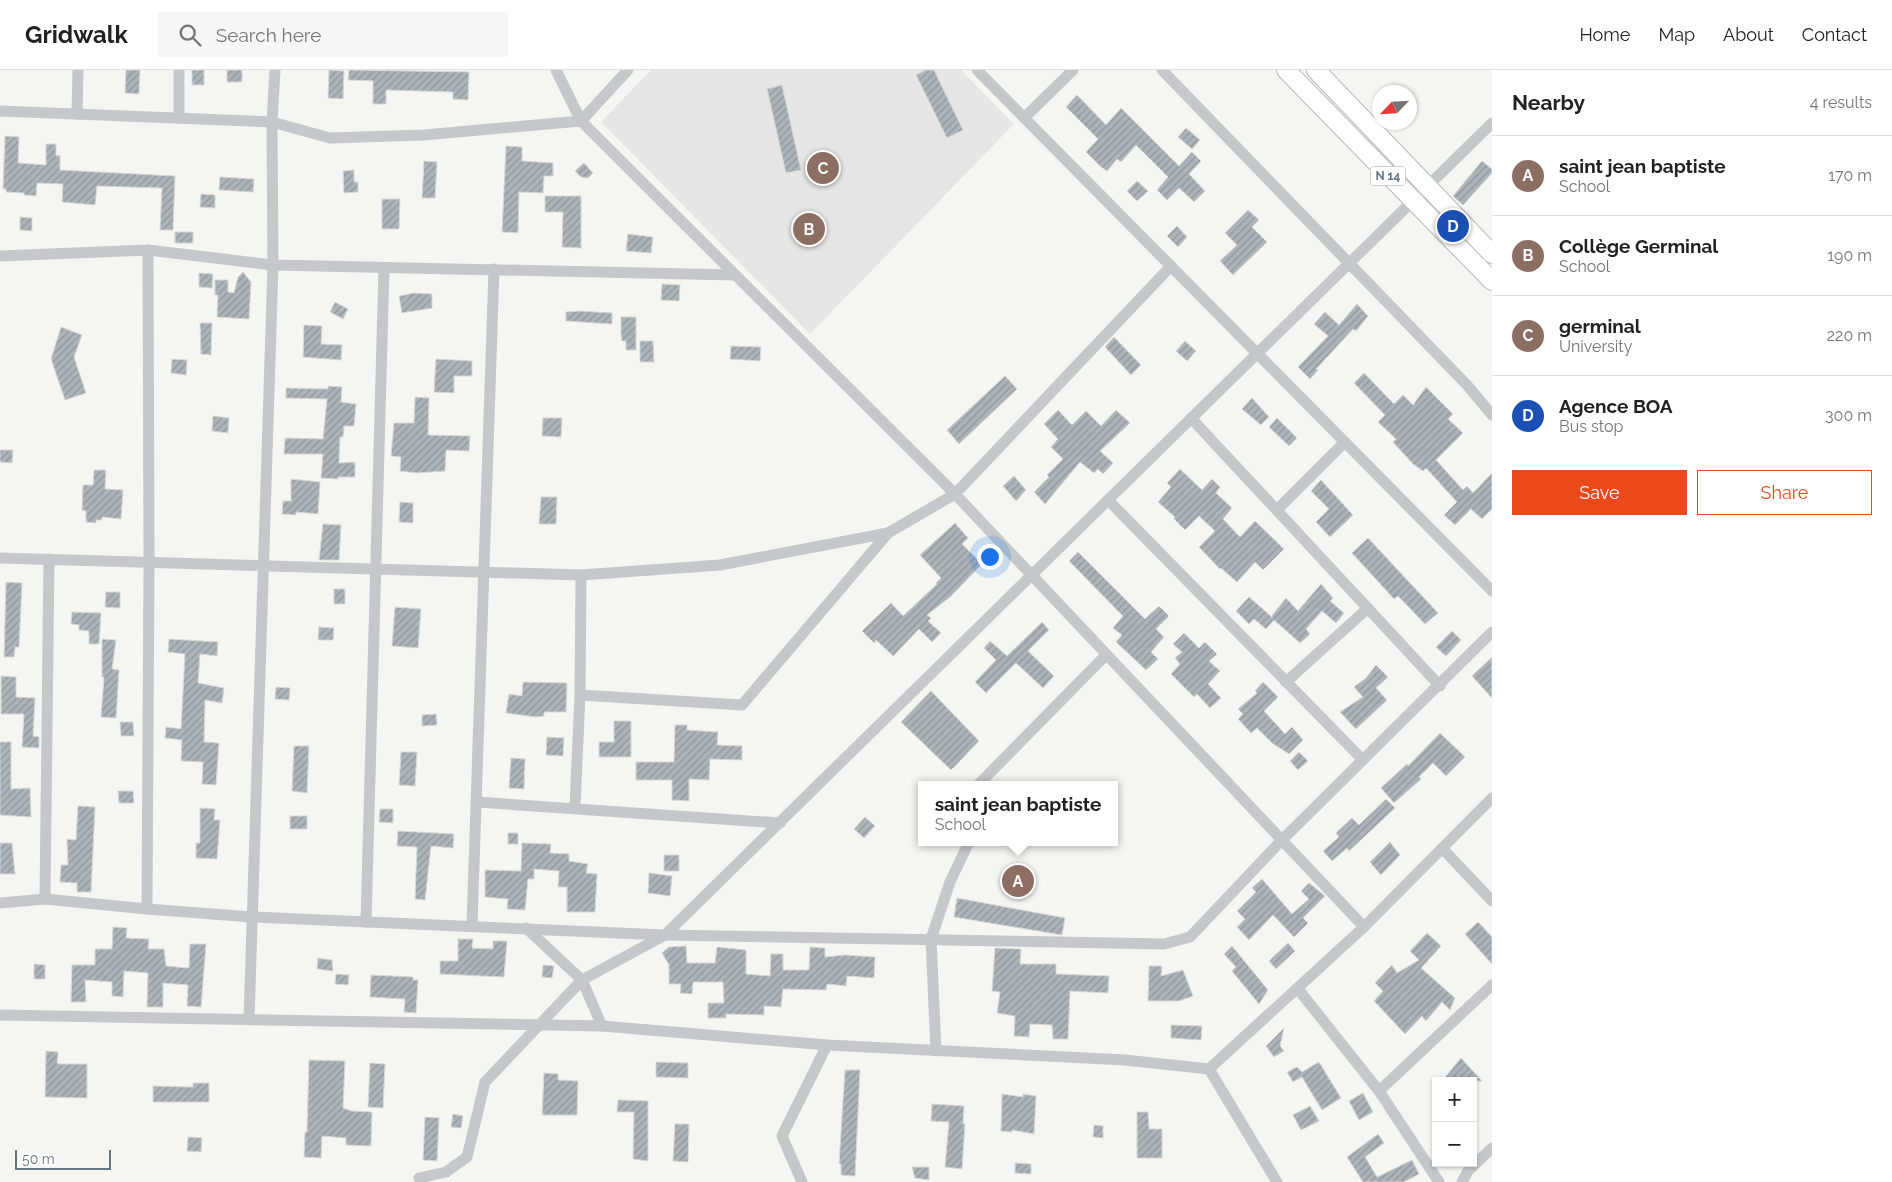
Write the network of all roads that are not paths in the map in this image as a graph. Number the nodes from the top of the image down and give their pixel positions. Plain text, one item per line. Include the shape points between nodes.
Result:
1 (78, 70) edge
2 (179, 70) edge
3 (275, 70) edge
4 (556, 70) edge
5 (628, 70) edge
6 (977, 70) edge
7 (1073, 70) edge
8 (1162, 70) edge
9 (1286, 70) edge
10 (1316, 70) edge
11 (0, 111) edge
12 (77, 114) junction
13 (178, 118) junction
14 (1024, 118) junction
15 (581, 121) junction
16 (272, 122) junction
17 (1492, 123) edge
18 (1427, 186) junction
19 (1412, 201) junction
20 (148, 250) junction
21 (1492, 254) edge
22 (0, 256) edge
23 (1350, 263) junction
24 (273, 266) junction
25 (1171, 266) junction
26 (384, 268) junction
27 (494, 268) junction
28 (735, 274) junction
29 (1492, 281) edge
30 (1257, 354) junction
31 (1492, 415) edge
32 (1191, 418) junction
33 (1345, 442) junction
34 (955, 494) junction
35 (1108, 500) junction
36 (1277, 510) junction
37 (888, 533) junction
38 (0, 558) edge
39 (48, 559) junction
40 (150, 562) junction
41 (264, 566) junction
42 (376, 569) junction
43 (484, 572) junction
44 (581, 575) junction
45 (1032, 575) junction
46 (1492, 591) edge
47 (1368, 608) junction
48 (1492, 632) edge
49 (1106, 655) junction
50 (1286, 682) junction
51 (1440, 686) junction
52 (580, 695) junction
53 (1363, 760) junction
54 (982, 781) edge
55 (1492, 798) edge
56 (477, 802) junction
57 (575, 807) junction
58 (780, 823) junction
59 (1281, 840) junction
60 (967, 846) edge
61 (1442, 848) junction
62 (45, 899) junction
63 (1492, 901) edge
64 (0, 903) edge
65 (147, 910) junction
66 (252, 917) junction
67 (366, 922) junction
68 (472, 925) junction
69 (1364, 927) junction
70 (526, 928) junction
71 (665, 935) junction
72 (932, 939) junction
73 (582, 980) junction
74 (1492, 985) edge
75 (1298, 989) junction
76 (0, 1016) edge
77 (249, 1020) junction
78 (540, 1025) junction
79 (602, 1026) junction
80 (827, 1045) junction
81 (936, 1051) junction
82 (1209, 1069) junction
83 (1379, 1091) junction
84 (1492, 1148) edge
85 (419, 1178) dead end
86 (802, 1182) edge
87 (1277, 1182) edge
88 (1439, 1182) edge
89 (1462, 1182) edge

1 - 12 street
2 - 13 street
3 - 16 street
4 - 15 street
5 - 15 street
6 - 14 street
7 - 14 street
8 - 23 street
9 - 19 main road, N 14
10 - 18 main road, N 14
11 - 12 street
12 - 13 street
13 - 16 street
14 - 25 street
15 - 16 street via 424,135 330,138
15 - 28 street
16 - 24 street
17 - 18 street
18 - 19 street
18 - 21 main road, N 14
19 - 23 street
19 - 29 main road, N 14
20 - 22 street
20 - 24 street
20 - 40 street
23 - 30 street
23 - 31 street
24 - 26 street
24 - 41 street
25 - 30 street
25 - 34 street
26 - 27 street
26 - 42 street
27 - 28 street
27 - 43 street
28 - 34 street
30 - 32 street
30 - 33 street
32 - 35 street
32 - 36 street
33 - 36 street
33 - 46 street
34 - 37 street
34 - 45 street
35 - 45 street
35 - 50 street
36 - 47 street
37 - 44 street via 720,565
37 - 52 street via 742,705
38 - 39 street
39 - 40 street
39 - 62 street
40 - 41 street
40 - 65 street
41 - 42 street
41 - 66 street
42 - 43 street
42 - 67 street
43 - 44 street
43 - 56 street
44 - 52 street
45 - 49 street
45 - 58 street
47 - 50 street
47 - 51 street
48 - 51 street
49 - 54 street
49 - 59 street
50 - 53 street
51 - 53 street
52 - 57 street
53 - 59 street
55 - 61 street
56 - 57 street
56 - 68 street
57 - 58 street
58 - 71 street
59 - 69 street
59 - 72 street via 1190,937 1164,944 1129,945
60 - 72 street via 950,882
61 - 63 street
61 - 69 street
62 - 64 street
62 - 65 street via 87,901
65 - 66 street
66 - 67 street
66 - 77 street
67 - 68 street
68 - 70 street
69 - 75 street
70 - 71 street
70 - 73 street
71 - 72 street
71 - 73 street
72 - 81 street
73 - 78 street
73 - 79 street
74 - 83 street
75 - 82 street
75 - 83 street
76 - 77 street
77 - 78 street
78 - 79 street
78 - 85 street via 485,1082 467,1158 446,1172
79 - 80 street
80 - 81 street
80 - 86 street via 782,1136
81 - 82 street via 1125,1060
82 - 87 street
83 - 88 street
84 - 89 street via 1468,1171

